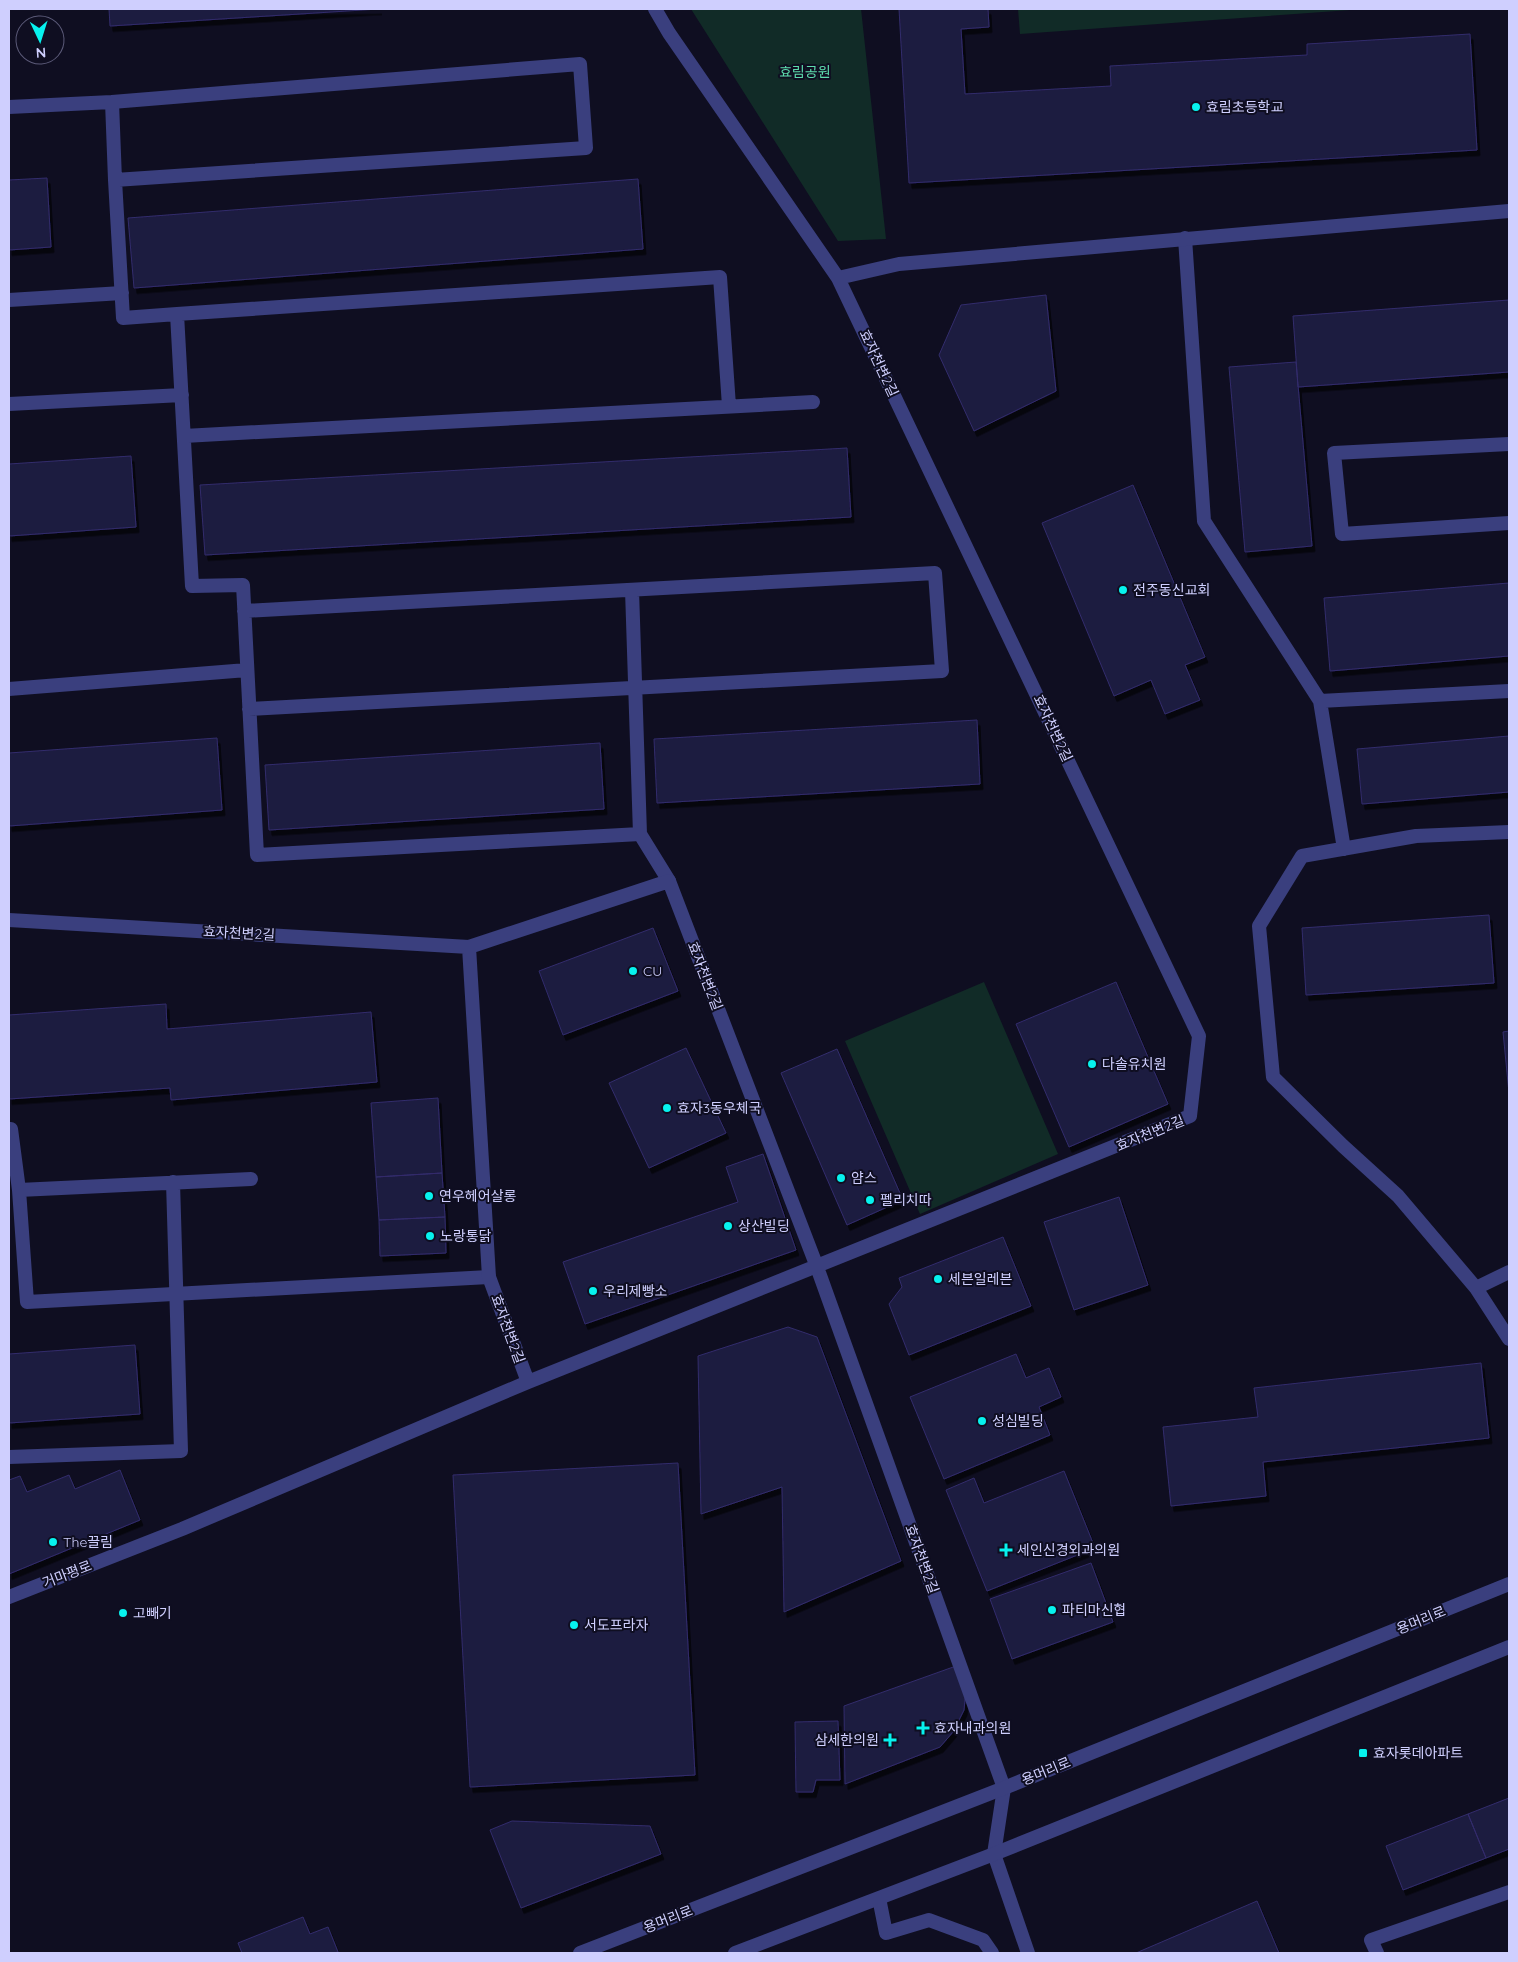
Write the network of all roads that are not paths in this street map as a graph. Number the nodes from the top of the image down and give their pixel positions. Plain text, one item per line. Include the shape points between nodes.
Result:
1 (655, 9) edge
2 (112, 102) junction
3 (9, 107) edge
4 (115, 180) junction
5 (1509, 210) edge
6 (1185, 238) junction
7 (838, 278) junction
8 (122, 293) junction
9 (9, 300) edge
10 (177, 314) junction
11 (182, 395) junction
12 (813, 402) dead end
13 (9, 404) edge
14 (729, 406) junction
15 (184, 436) junction
16 (1509, 444) edge
17 (1509, 523) edge
18 (632, 590) junction
19 (244, 611) junction
20 (247, 670) junction
21 (9, 688) edge
22 (635, 688) junction
23 (1509, 691) edge
24 (1320, 701) junction
25 (249, 709) junction
26 (1509, 832) edge
27 (640, 834) junction
28 (1344, 849) junction
29 (669, 881) junction
30 (9, 920) edge
31 (470, 947) junction
32 (9, 1129) edge
33 (251, 1179) dead end
34 (173, 1182) junction
35 (19, 1190) junction
36 (817, 1267) junction
37 (1509, 1272) edge
38 (489, 1277) junction
39 (1476, 1288) junction
40 (177, 1294) junction
41 (1509, 1339) edge
42 (528, 1382) junction
43 (9, 1457) edge
44 (182, 1529) joint
45 (1509, 1584) edge
46 (9, 1597) edge
47 (1509, 1647) edge
48 (1004, 1788) junction
49 (994, 1854) junction
50 (1509, 1892) edge
51 (879, 1898) junction
52 (580, 1953) edge
53 (735, 1953) edge
54 (992, 1953) edge
55 (1028, 1953) edge
56 (1377, 1953) edge

1 - 7 street, 효자천변2길
2 - 3 street
2 - 4 street
2 - 4 street via 580,64 586,148
4 - 8 street
5 - 6 street
6 - 7 street via 899,264
6 - 24 street via 1204,522
7 - 36 street, 효자천변2길 via 1199,1036 1190,1116
8 - 9 street
8 - 10 street via 124,318
10 - 11 street
10 - 14 street via 720,277
11 - 13 street
11 - 15 street
12 - 14 street
14 - 15 street
15 - 19 street via 192,586 243,584
16 - 17 street via 1334,453 1342,534
18 - 19 street
18 - 22 street
18 - 22 street via 936,573 942,671
19 - 20 street
20 - 21 street
20 - 25 street
22 - 25 street
22 - 27 street
23 - 24 street
24 - 28 street
25 - 27 street via 256,855
26 - 28 street via 1416,836
27 - 29 street
28 - 39 street via 1302,856 1259,926 1273,1077 1398,1196
29 - 31 street, 효자천변2길
29 - 36 street, 효자천변2길
30 - 31 street, 효자천변2길
31 - 38 street, 효자천변2길
32 - 35 street
33 - 34 street
34 - 35 street
34 - 40 street
35 - 40 street via 27,1302
36 - 42 street, 효자천변2길
36 - 48 street, 효자천변2길
37 - 39 street
38 - 40 street
38 - 42 street, 효자천변2길
39 - 41 street
40 - 43 street via 181,1451
42 - 44 street, 효자천변2길
44 - 46 street, 거마평로
45 - 48 street, 용머리로
47 - 49 street
48 - 49 street, 효자천변2길
48 - 52 street, 용머리로
49 - 51 street
49 - 55 street
50 - 56 street via 1371,1940
51 - 53 street
51 - 54 street via 886,1933 929,1920 983,1940

